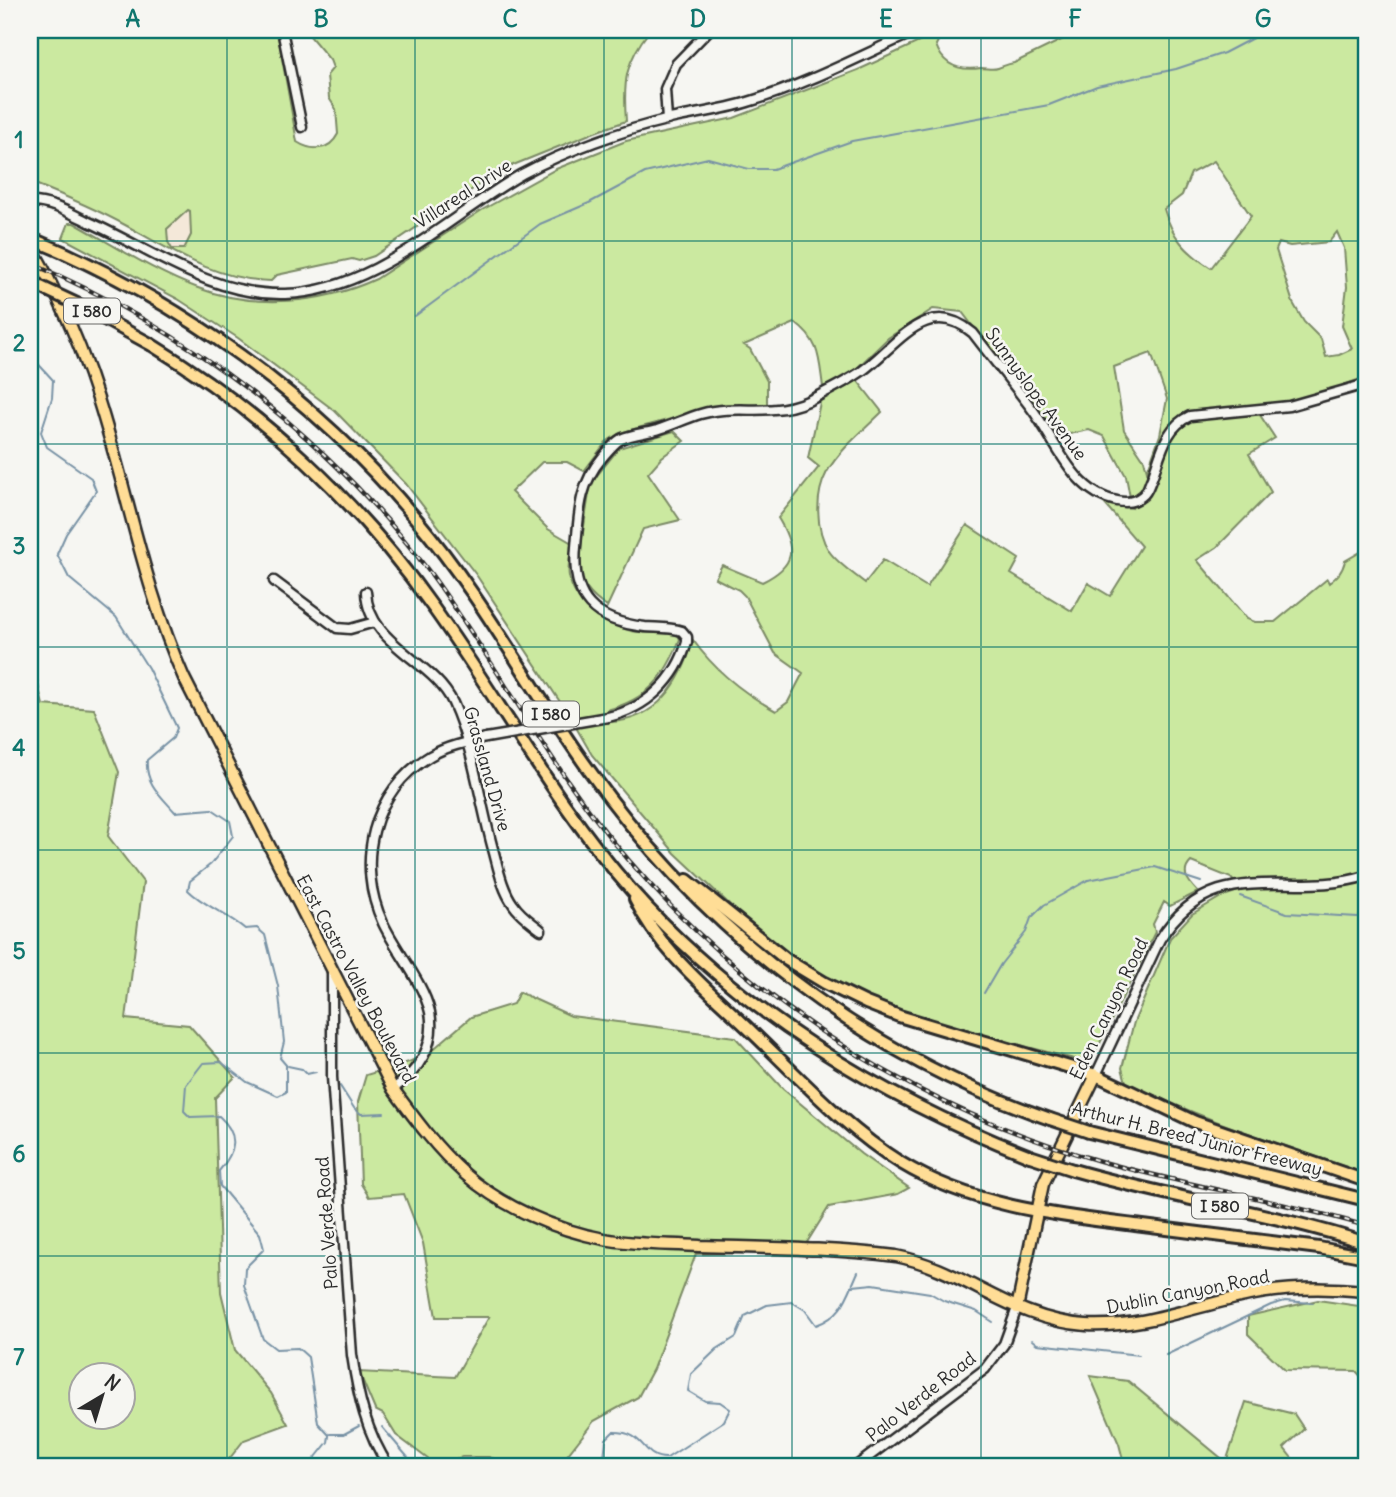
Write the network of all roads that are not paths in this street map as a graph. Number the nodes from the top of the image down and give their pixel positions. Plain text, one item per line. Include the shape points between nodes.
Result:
1 (282, 30) edge
2 (709, 30) edge
3 (918, 30) edge
4 (667, 120) junction
5 (302, 127) dead end
6 (30, 202) edge
7 (30, 238) edge
8 (30, 246) edge
9 (30, 282) edge
10 (1366, 384) edge
11 (274, 581) dead end
12 (366, 592) dead end
13 (375, 622) junction
14 (466, 742) junction
15 (652, 851) junction
16 (1366, 876) edge
17 (631, 890) junction
18 (541, 929) dead end
19 (331, 970) junction
20 (1096, 1075) junction
21 (393, 1089) junction
22 (1366, 1181) edge
23 (1366, 1200) edge
24 (1037, 1212) junction
25 (1366, 1243) edge
26 (1366, 1257) edge
27 (1366, 1291) edge
28 (1017, 1308) junction
29 (389, 1467) edge
30 (855, 1467) edge

1 - 5 street
2 - 4 street via 676,64 665,89
3 - 4 street, Villareal Drive via 748,102
4 - 6 street, Villareal Drive via 570,151 522,174 365,276 288,294 243,291 198,277 75,215
7 - 15 highway, Arthur H. Breed Junior Freeway / I 580 via 165,305 241,355 317,417 377,475 464,579 579,756
8 - 19 main road, East Castro Valley Boulevard via 67,316 93,382 144,570 172,649
9 - 17 highway, I 580, bridge via 152,345 260,421 318,473 372,530 440,616 566,808
10 - 14 street, Sunnyslope Avenue, bridge via 1289,406 1190,416 1167,437 1145,494 1126,502 1103,497 1082,483 973,333 940,318 905,334 863,371 804,404 768,411 709,411 621,439 584,485 574,567 577,585 586,600 612,618 682,631 687,642 674,670 656,693 631,710
11 - 13 street via 337,628
12 - 13 street, Grassland Drive
13 - 14 street, Grassland Drive via 440,683
14 - 18 street, Grassland Drive via 506,891 520,913
14 - 21 street, Sunnyslope Avenue via 430,756 405,775 385,802 372,834 369,869 375,903 424,997 431,1026 425,1055 412,1074
15 - 20 highway via 778,953 845,994 899,1016
15 - 23 highway, Arthur H. Breed Junior Freeway / I 580, bridge via 688,890 778,970 833,1010 937,1072 1089,1132
16 - 20 street, Eden Canyon Road via 1324,884 1238,885 1189,905 1160,939
17 - 24 highway via 646,921 688,968 860,1133 900,1162 947,1186
17 - 25 highway, I 580, bridge via 771,1016 873,1083 934,1115 1073,1170
19 - 21 main road, East Castro Valley Boulevard
19 - 29 street, Palo Verde Road via 332,1077 352,1354 365,1420
20 - 22 highway via 1202,1125
20 - 24 main road, Eden Canyon Road via 1049,1170
21 - 28 main road, East Castro Valley Boulevard via 425,1133 466,1175 540,1219 605,1239 896,1256 934,1267
24 - 26 highway
24 - 28 main road, Eden Canyon Road
27 - 28 main road, Dublin Canyon Road via 1272,1291 1116,1325 1062,1322
28 - 30 street, Palo Verde Road via 1007,1339 990,1364

